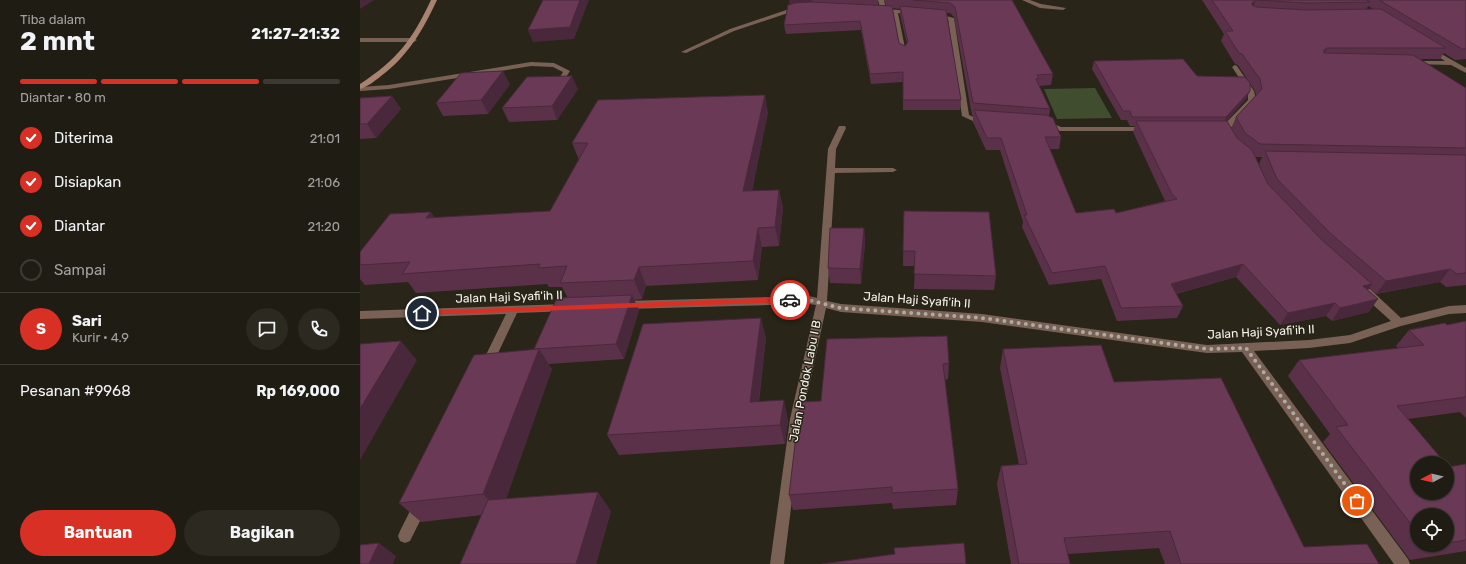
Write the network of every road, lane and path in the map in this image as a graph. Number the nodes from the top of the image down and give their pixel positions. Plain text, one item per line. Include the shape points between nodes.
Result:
1 (434, 0) edge
2 (881, 0) edge
3 (1025, 0) edge
4 (806, 7) edge
5 (1062, 8) dead end
6 (875, 10) edge
7 (883, 10) junction
8 (895, 11) junction
9 (360, 40) edge
10 (414, 40) junction
11 (1427, 47) edge
12 (684, 52) dead end
13 (904, 52) edge
14 (1407, 63) edge
15 (1452, 63) junction
16 (1235, 67) dead end
17 (1466, 71) edge
18 (558, 85) edge
19 (360, 88) edge
20 (991, 120) edge
21 (1037, 123) edge
22 (842, 128) dead end
23 (1154, 129) edge
24 (1224, 131) edge
25 (893, 170) dead end
26 (831, 171) junction
27 (1359, 286) edge
28 (822, 302) junction
29 (617, 306) edge
30 (577, 307) edge
31 (514, 309) junction
32 (1466, 309) edge
33 (360, 315) edge
34 (1399, 322) junction
35 (1246, 348) junction
36 (484, 373) edge
37 (426, 494) edge
38 (405, 536) dead end
39 (777, 564) edge
40 (1403, 564) edge

1 - 10 street
2 - 7 street
3 - 5 street via 1040,6
4 - 12 street via 795,8 732,30
6 - 7 street
7 - 8 street
8 - 13 street
8 - 20 street via 951,18 966,116 975,120
9 - 10 street
10 - 19 street via 386,71
11 - 15 street
14 - 15 street
15 - 17 street
16 - 24 street via 1251,91 1252,100 1233,118
18 - 19 street via 567,70 554,65 531,64 389,87
21 - 23 street via 1045,123 1060,129
22 - 26 street, Jalan Pondok Labu I B via 832,148
25 - 26 street
26 - 28 street, Jalan Pondok Labu I B
27 - 34 street
28 - 29 street, Jalan Haji Syafi'ih II via 799,299
28 - 35 street, Jalan Haji Syafi'ih II via 840,308 982,318 1207,349
28 - 39 street, Jalan Pondok Labu I B via 796,420
30 - 31 street, Jalan Haji Syafi'ih II
31 - 33 street, Jalan Haji Syafi'ih II
31 - 36 street
32 - 34 street, Jalan Haji Syafi'ih II via 1449,310
34 - 35 street, Jalan Haji Syafi'ih II via 1350,339
35 - 40 street
37 - 38 street

